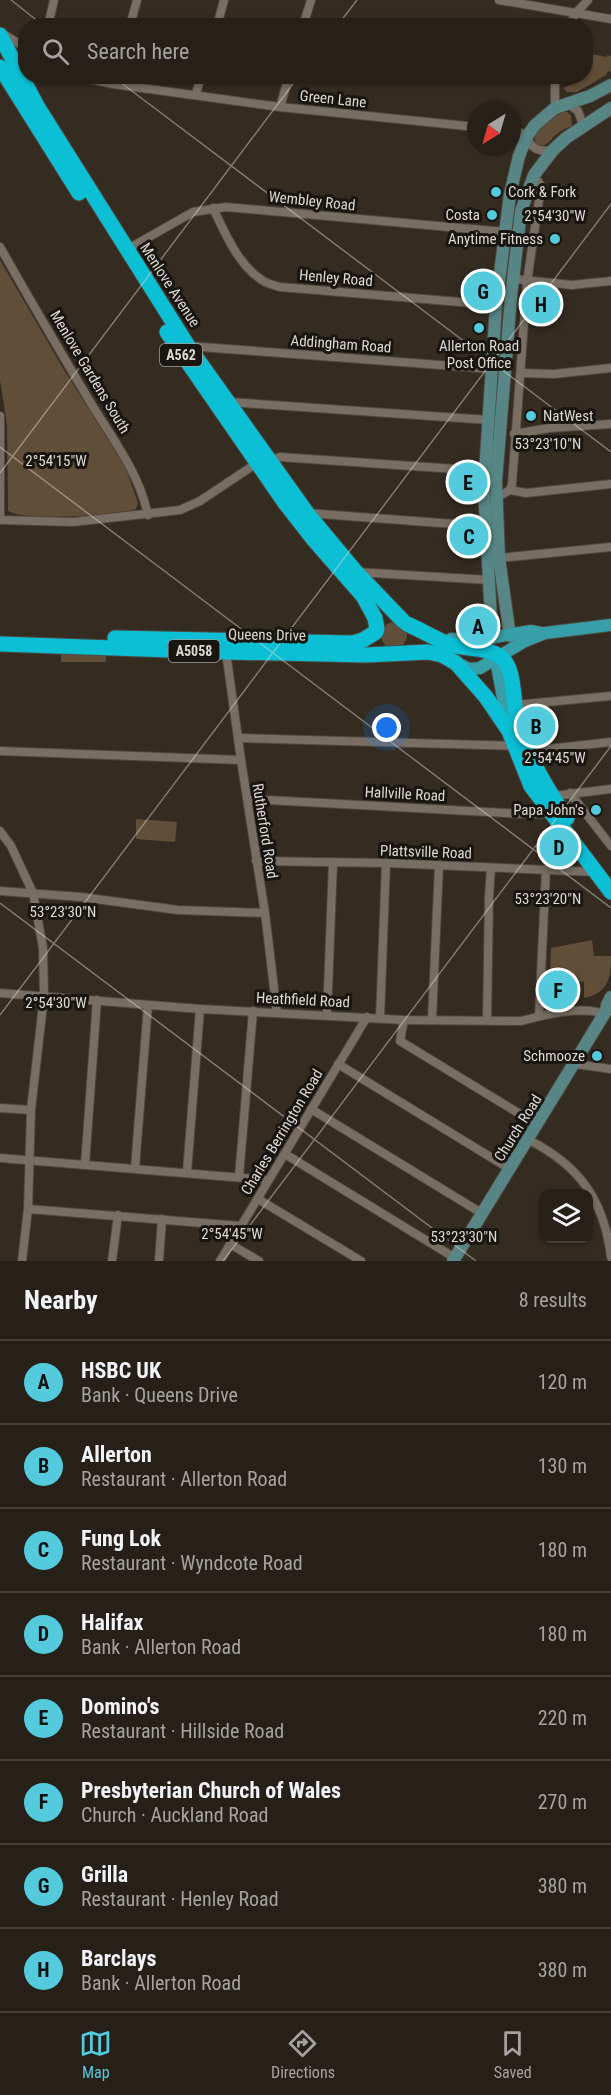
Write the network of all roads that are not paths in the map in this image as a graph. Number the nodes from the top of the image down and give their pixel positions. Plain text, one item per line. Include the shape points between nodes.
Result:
1 (54, 0) edge
2 (137, 0) edge
3 (224, 0) edge
4 (312, 0) edge
5 (499, 0) edge
6 (584, 2) edge
7 (576, 14) junction
8 (50, 18) edge
9 (132, 18) edge
10 (218, 18) edge
11 (306, 18) edge
12 (574, 18) edge
13 (611, 19) edge
14 (0, 34) edge
15 (18, 44) edge
16 (18, 64) edge
17 (1, 70) edge
18 (18, 72) edge
19 (28, 84) edge
20 (137, 84) edge
21 (199, 84) edge
22 (287, 84) edge
23 (555, 84) edge
24 (611, 85) edge
25 (196, 94) junction
26 (568, 104) junction
27 (280, 107) junction
28 (555, 108) junction
29 (611, 108) edge
30 (467, 126) edge
31 (580, 129) junction
32 (521, 133) edge
33 (527, 136) junction
34 (553, 150) junction
35 (534, 175) junction
36 (213, 208) junction
37 (506, 232) junction
38 (0, 247) edge
39 (126, 250) junction
40 (514, 279) junction
41 (611, 281) edge
42 (527, 282) junction
43 (496, 305) junction
44 (188, 346) junction
45 (611, 368) edge
46 (493, 369) junction
47 (521, 373) junction
48 (228, 402) junction
49 (0, 416) edge
50 (489, 420) junction
51 (611, 424) edge
52 (514, 434) junction
53 (263, 462) junction
54 (485, 471) junction
55 (611, 484) edge
56 (510, 490) junction
57 (496, 498) junction
58 (307, 513) junction
59 (148, 514) junction
60 (0, 520) edge
61 (485, 524) junction
62 (611, 547) edge
63 (500, 565) junction
64 (356, 572) junction
65 (489, 579) junction
66 (507, 617) junction
67 (405, 622) junction
68 (611, 625) edge
69 (376, 631) junction
70 (531, 632) junction
71 (545, 633) junction
72 (0, 635) edge
73 (0, 644) edge
74 (501, 651) junction
75 (226, 652) junction
76 (395, 652) junction
77 (456, 663) junction
78 (611, 696) edge
79 (515, 705) junction
80 (509, 731) junction
81 (239, 738) junction
82 (611, 742) edge
83 (522, 750) junction
84 (0, 751) edge
85 (241, 760) junction
86 (611, 789) edge
87 (570, 793) junction
88 (248, 799) junction
89 (553, 804) junction
90 (0, 831) edge
91 (608, 837) edge
92 (611, 846) edge
93 (256, 861) junction
94 (333, 862) junction
95 (386, 863) junction
96 (439, 866) junction
97 (491, 868) junction
98 (546, 869) junction
99 (603, 873) edge
100 (0, 891) edge
101 (611, 892) edge
102 (33, 893) junction
103 (265, 913) junction
104 (0, 993) edge
105 (44, 996) junction
106 (611, 997) edge
107 (97, 1000) junction
108 (148, 1005) junction
109 (200, 1009) junction
110 (253, 1011) junction
111 (607, 1011) edge
112 (278, 1013) junction
113 (327, 1015) junction
114 (539, 1016) junction
115 (367, 1017) junction
116 (380, 1018) junction
117 (432, 1019) junction
118 (404, 1020) junction
119 (487, 1020) junction
120 (338, 1064) junction
121 (575, 1064) junction
122 (611, 1069) edge
123 (0, 1108) edge
124 (311, 1108) junction
125 (32, 1110) junction
126 (538, 1125) junction
127 (529, 1140) junction
128 (285, 1154) junction
129 (0, 1158) edge
130 (30, 1161) junction
131 (85, 1165) junction
132 (135, 1168) junction
133 (510, 1169) junction
134 (187, 1172) junction
135 (239, 1177) junction
136 (268, 1180) junction
137 (587, 1189) edge
138 (258, 1198) junction
139 (593, 1199) edge
140 (28, 1209) junction
141 (483, 1214) junction
142 (118, 1215) junction
143 (162, 1219) junction
144 (242, 1226) junction
145 (230, 1244) junction
146 (611, 1257) edge
147 (454, 1259) edge
148 (22, 1261) edge
149 (112, 1261) edge
150 (159, 1261) edge
151 (220, 1261) edge
152 (259, 1261) edge
153 (361, 1261) edge

1 - 8 street
2 - 9 street
3 - 10 street
4 - 11 street
5 - 7 street
6 - 7 street
7 - 12 street
7 - 13 street
14 - 15 street
14 - 16 highway, Menlove Avenue / A562
17 - 18 highway
17 - 53 highway, Menlove Avenue / A562 via 182,356
19 - 39 highway, Menlove Avenue / A562 via 37,106
20 - 25 street, Green Lane
21 - 25 street
22 - 27 street
23 - 28 street
24 - 26 main road
25 - 27 street, Green Lane
26 - 28 main road
26 - 31 street via 578,111
27 - 30 street, Green Lane
28 - 33 main road
29 - 31 main road
31 - 34 main road
32 - 33 street
33 - 34 street via 536,150
33 - 37 main road via 510,194
34 - 35 main road
35 - 40 main road via 521,212
35 - 42 street via 541,186
36 - 37 street, Wembley Road via 251,208
36 - 39 street, Wembley Road via 193,212
36 - 43 street, Henley Road via 236,251 250,271 264,282 280,287
37 - 43 main road
38 - 59 street, Menlove Gardens South via 129,462
39 - 44 highway, Menlove Avenue / A562
40 - 42 street
40 - 57 main road
41 - 42 street via 572,285
42 - 47 street
43 - 46 main road
44 - 46 street, Addingham Road
44 - 48 highway, Menlove Avenue / A562
45 - 47 street
46 - 50 main road
47 - 52 street
48 - 50 street
48 - 53 highway, Menlove Avenue / A562
49 - 60 street
50 - 54 main road
51 - 52 street
52 - 56 street
53 - 54 street via 280,457
53 - 58 highway, Menlove Avenue / A562
53 - 59 street via 200,501 180,510
53 - 69 highway, Menlove Avenue / A562 via 314,540 363,596 375,618
54 - 61 main road
55 - 56 street via 526,494
56 - 57 street
57 - 63 main road
58 - 61 street
58 - 64 highway, Menlove Avenue / A562
59 - 60 street via 73,522
61 - 65 main road
62 - 63 street
63 - 66 main road
63 - 74 main road
64 - 65 street
64 - 67 highway, Menlove Avenue / A562
65 - 74 main road
66 - 70 main road via 518,628
66 - 74 main road
67 - 69 highway via 388,619
67 - 74 highway, A562 via 459,647
67 - 76 highway via 411,639 406,649
68 - 71 main road
69 - 72 highway, Queens Drive / A5058 via 347,644
69 - 76 highway, A562 via 377,642 384,651
70 - 71 main road
70 - 74 main road
71 - 74 main road
73 - 75 highway, Queens Drive / A5058
74 - 77 main road via 474,669
74 - 79 highway
74 - 80 main road via 502,702
75 - 76 highway, Queens Drive / A5058
75 - 81 street, Rutherford Road
76 - 77 highway via 428,652
77 - 80 highway
78 - 79 street
79 - 83 highway
80 - 83 highway
81 - 83 street
81 - 85 street, Rutherford Road
82 - 83 street
83 - 89 highway via 528,781
84 - 85 street
85 - 88 street, Rutherford Road
86 - 87 street, Hallville Road
87 - 89 street, Hallville Road
87 - 91 street
88 - 89 street, Hallville Road via 536,815
88 - 93 street, Rutherford Road
89 - 99 highway
90 - 102 street
91 - 92 street
93 - 94 street, Plattsville Road
93 - 103 street, Rutherford Road
94 - 95 street, Plattsville Road
94 - 113 street
95 - 96 street, Plattsville Road
95 - 116 street
96 - 97 street, Plattsville Road
96 - 117 street
97 - 98 street, Plattsville Road
97 - 119 street
98 - 99 street, Plattsville Road
98 - 114 street
99 - 101 highway
100 - 102 street
102 - 103 street via 178,910
102 - 105 street via 43,948
103 - 112 street, Rutherford Road
104 - 105 street, Heathfield Road
105 - 107 street, Heathfield Road
105 - 125 street
106 - 111 main road, Church Road
107 - 108 street, Heathfield Road
107 - 131 street
108 - 109 street, Heathfield Road
108 - 132 street
109 - 110 street, Heathfield Road
109 - 134 street
110 - 112 street, Heathfield Road
110 - 135 street
111 - 114 street, Heathfield Road
111 - 121 main road, Church Road
112 - 113 street, Heathfield Road
113 - 115 street, Heathfield Road
114 - 119 street, Heathfield Road via 521,1021
115 - 116 street, Heathfield Road
115 - 120 street, Charles Berrington Road
116 - 118 street, Heathfield Road
117 - 118 street, Heathfield Road
117 - 119 street, Heathfield Road
118 - 126 street via 400,1041
120 - 124 street, Charles Berrington Road
120 - 133 street
121 - 122 street
121 - 126 main road, Church Road
123 - 125 street
124 - 128 street, Charles Berrington Road
124 - 141 street
125 - 130 street
126 - 127 main road, Church Road
127 - 133 main road, Church Road
127 - 137 street via 577,1174
128 - 136 street, Charles Berrington Road
128 - 147 street
129 - 130 street
130 - 131 street
130 - 140 street
131 - 132 street
132 - 134 street
133 - 141 main road, Church Road
134 - 135 street
135 - 136 street
136 - 138 street, Charles Berrington Road
138 - 144 street, Charles Berrington Road
138 - 153 street
139 - 146 street via 604,1217
140 - 142 street
140 - 148 street
141 - 147 main road, Church Road
142 - 143 street
142 - 149 street
143 - 144 street
143 - 150 street
144 - 145 street, Charles Berrington Road
145 - 151 street, Charles Berrington Road
145 - 152 street

